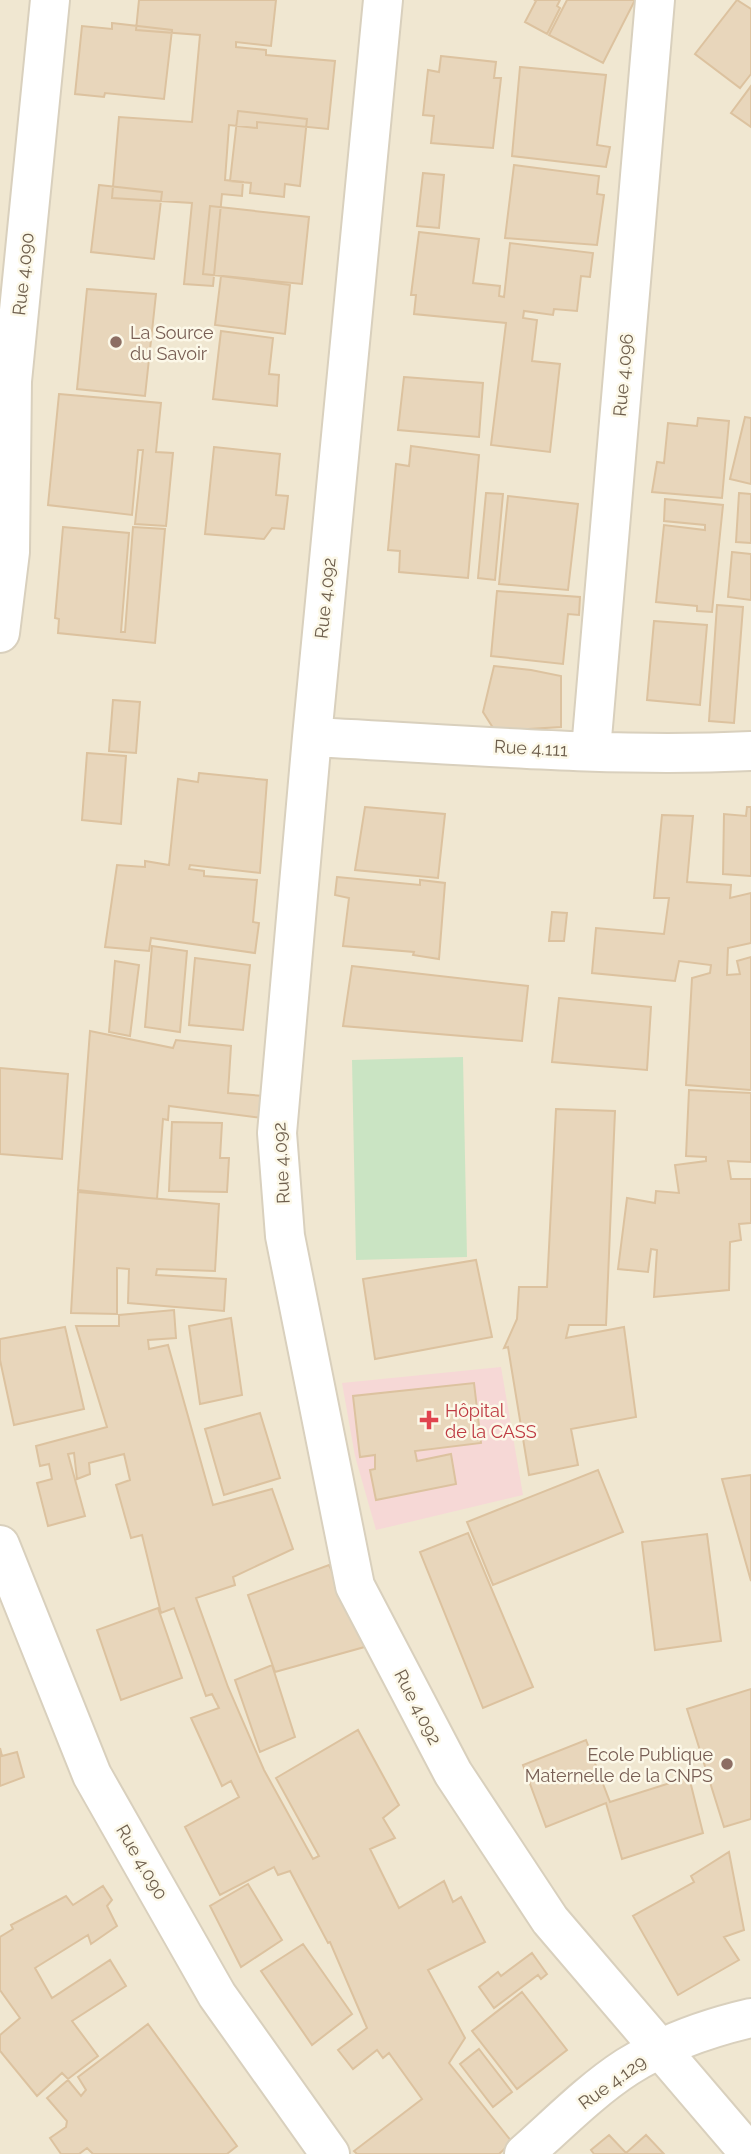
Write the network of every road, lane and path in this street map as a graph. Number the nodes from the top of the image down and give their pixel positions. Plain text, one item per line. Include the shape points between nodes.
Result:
1 (50, 0) edge
2 (383, 0) edge
3 (655, 0) edge
4 (0, 633) edge
5 (312, 737) junction
6 (591, 750) junction
7 (751, 751) edge
8 (0, 1545) edge
9 (751, 2018) edge
10 (659, 2050) junction
11 (330, 2154) edge
12 (524, 2154) edge
13 (750, 2154) edge

1 - 4 street, Rue 4.090 via 12,381 10,552
2 - 5 street, Rue 4.092
3 - 6 street, Rue 4.096
5 - 6 street, Rue 4.111
5 - 10 street, Rue 4.092 via 277,1133 285,1236 355,1586 460,1785 550,1920
6 - 7 street, Rue 4.111
8 - 11 street, Rue 4.090 via 92,1775 217,1995
9 - 10 street, Rue 4.129 via 712,2027
10 - 12 street, Rue 4.129 via 596,2091
10 - 13 street, Rue 4.092

